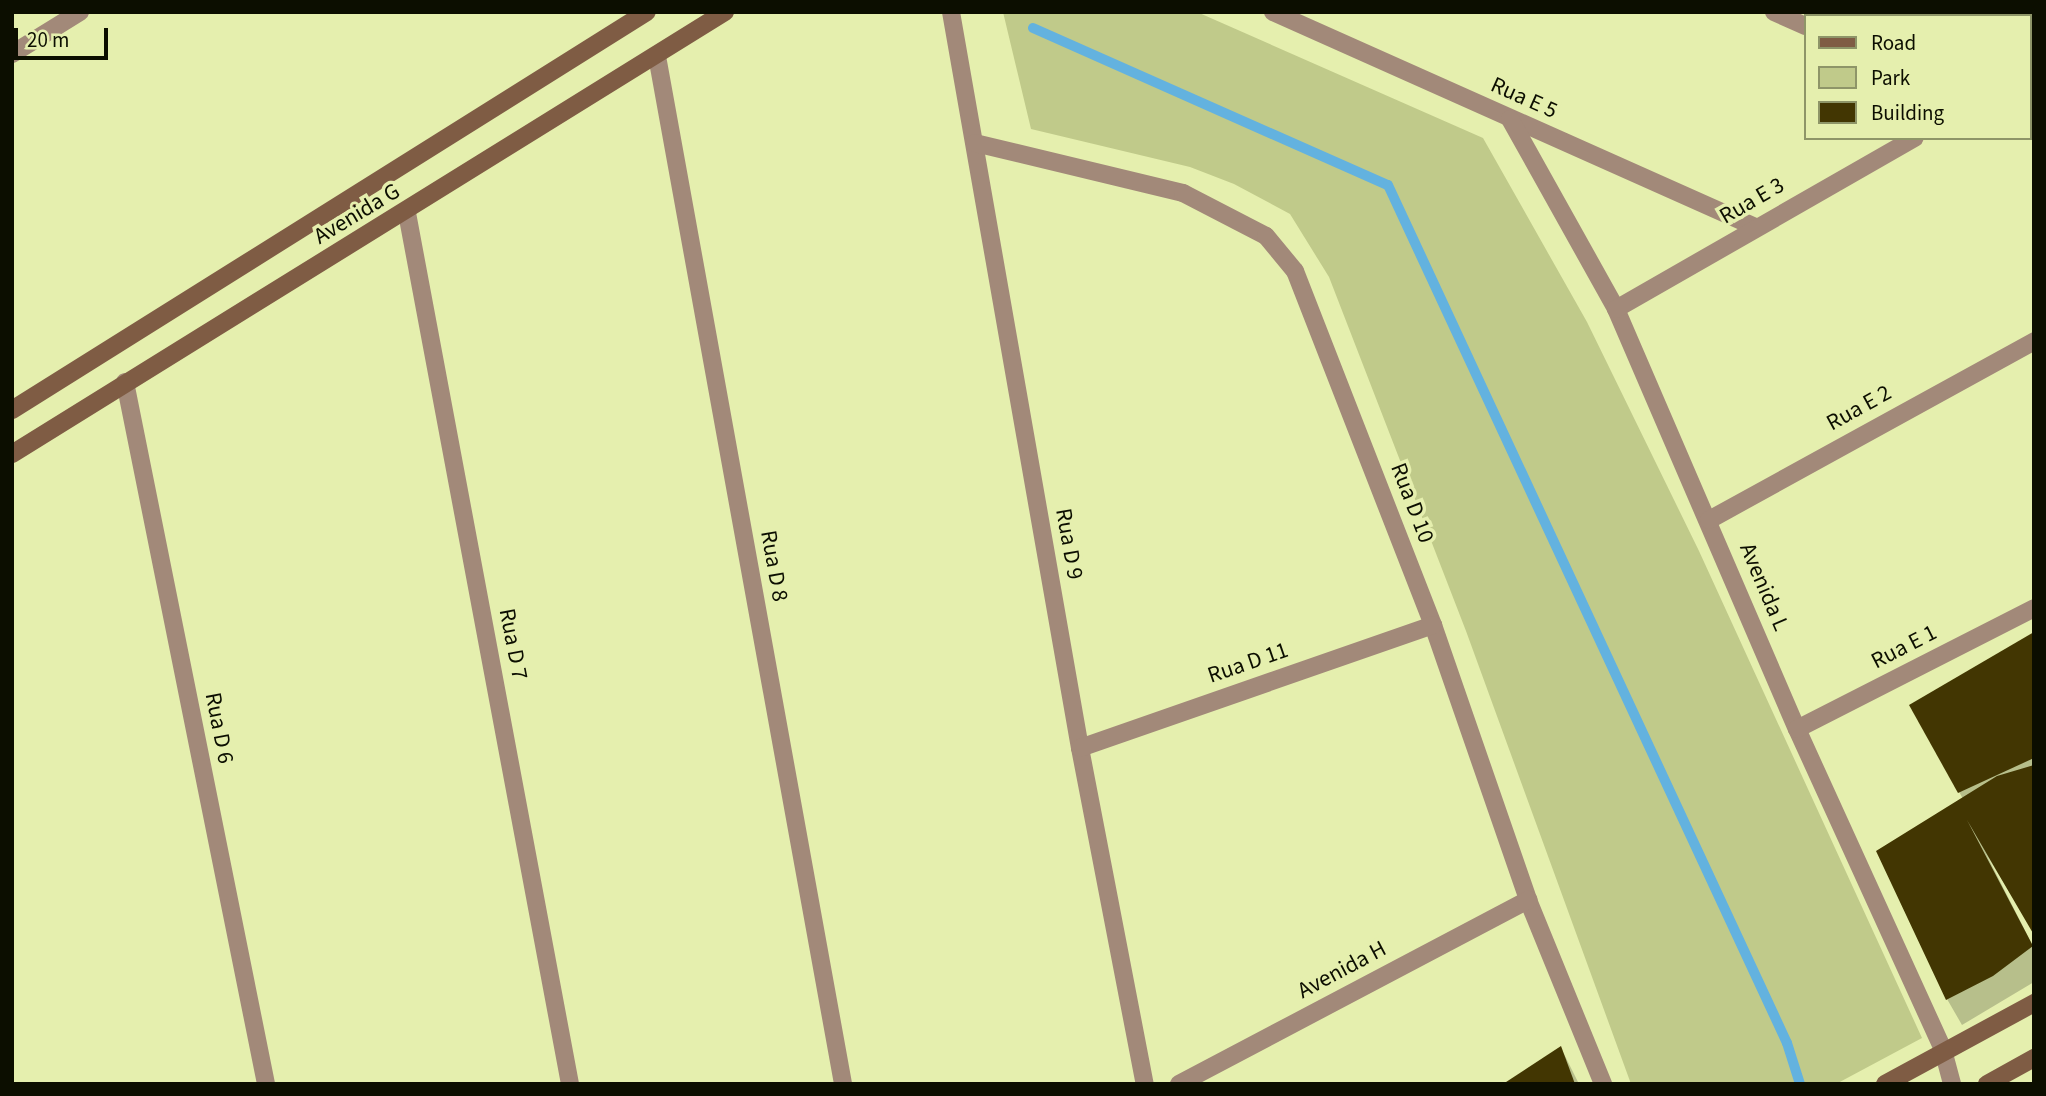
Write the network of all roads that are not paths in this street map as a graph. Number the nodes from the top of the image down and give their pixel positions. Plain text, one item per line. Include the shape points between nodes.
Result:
1 (80, 12) edge
2 (647, 12) edge
3 (725, 12) edge
4 (951, 12) edge
5 (1273, 12) edge
6 (1774, 12) edge
7 (1804, 25) edge
8 (12, 54) edge
9 (657, 56) junction
10 (1510, 119) junction
11 (1911, 140) edge
12 (975, 143) junction
13 (407, 213) junction
14 (1755, 227) junction
15 (1616, 309) junction
16 (2034, 341) edge
17 (125, 382) junction
18 (12, 410) edge
19 (12, 454) edge
20 (1709, 520) junction
21 (2034, 608) edge
22 (1433, 625) junction
23 (1797, 729) junction
24 (1080, 748) junction
25 (1528, 900) junction
26 (2034, 1003) edge
27 (1943, 1050) junction
28 (2034, 1058) edge
29 (266, 1084) edge
30 (570, 1084) edge
31 (843, 1084) edge
32 (1145, 1084) edge
33 (1179, 1084) edge
34 (1603, 1084) edge
35 (1885, 1084) edge
36 (1952, 1084) edge
37 (1987, 1084) edge

1 - 8 street
2 - 18 main road, Avenida G
3 - 9 main road, Avenida G
4 - 12 street, Rua D 9
5 - 10 street, Rua E 5
6 - 7 street
9 - 13 main road, Avenida G
9 - 31 street, Rua D 8
10 - 14 street, Rua E 5
10 - 15 street, Avenida L
11 - 14 street, Rua E 3
12 - 22 street, Rua D 10 via 1183,193 1266,236 1295,271
12 - 24 street, Rua D 9
13 - 17 main road, Avenida G
13 - 30 street, Rua D 7
14 - 15 street, Rua E 3
15 - 20 street, Avenida L
16 - 20 street, Rua E 2
17 - 19 main road, Avenida G
17 - 29 street, Rua D 6
20 - 23 street, Avenida L
21 - 23 street, Rua E 1
22 - 24 street, Rua D 11
22 - 25 street, Rua D 10
23 - 27 street, Avenida L
24 - 32 street, Rua D 9
25 - 33 street, Avenida H
25 - 34 street, Rua D 10
26 - 27 main road
27 - 35 main road
27 - 36 street, Avenida L
28 - 37 main road

